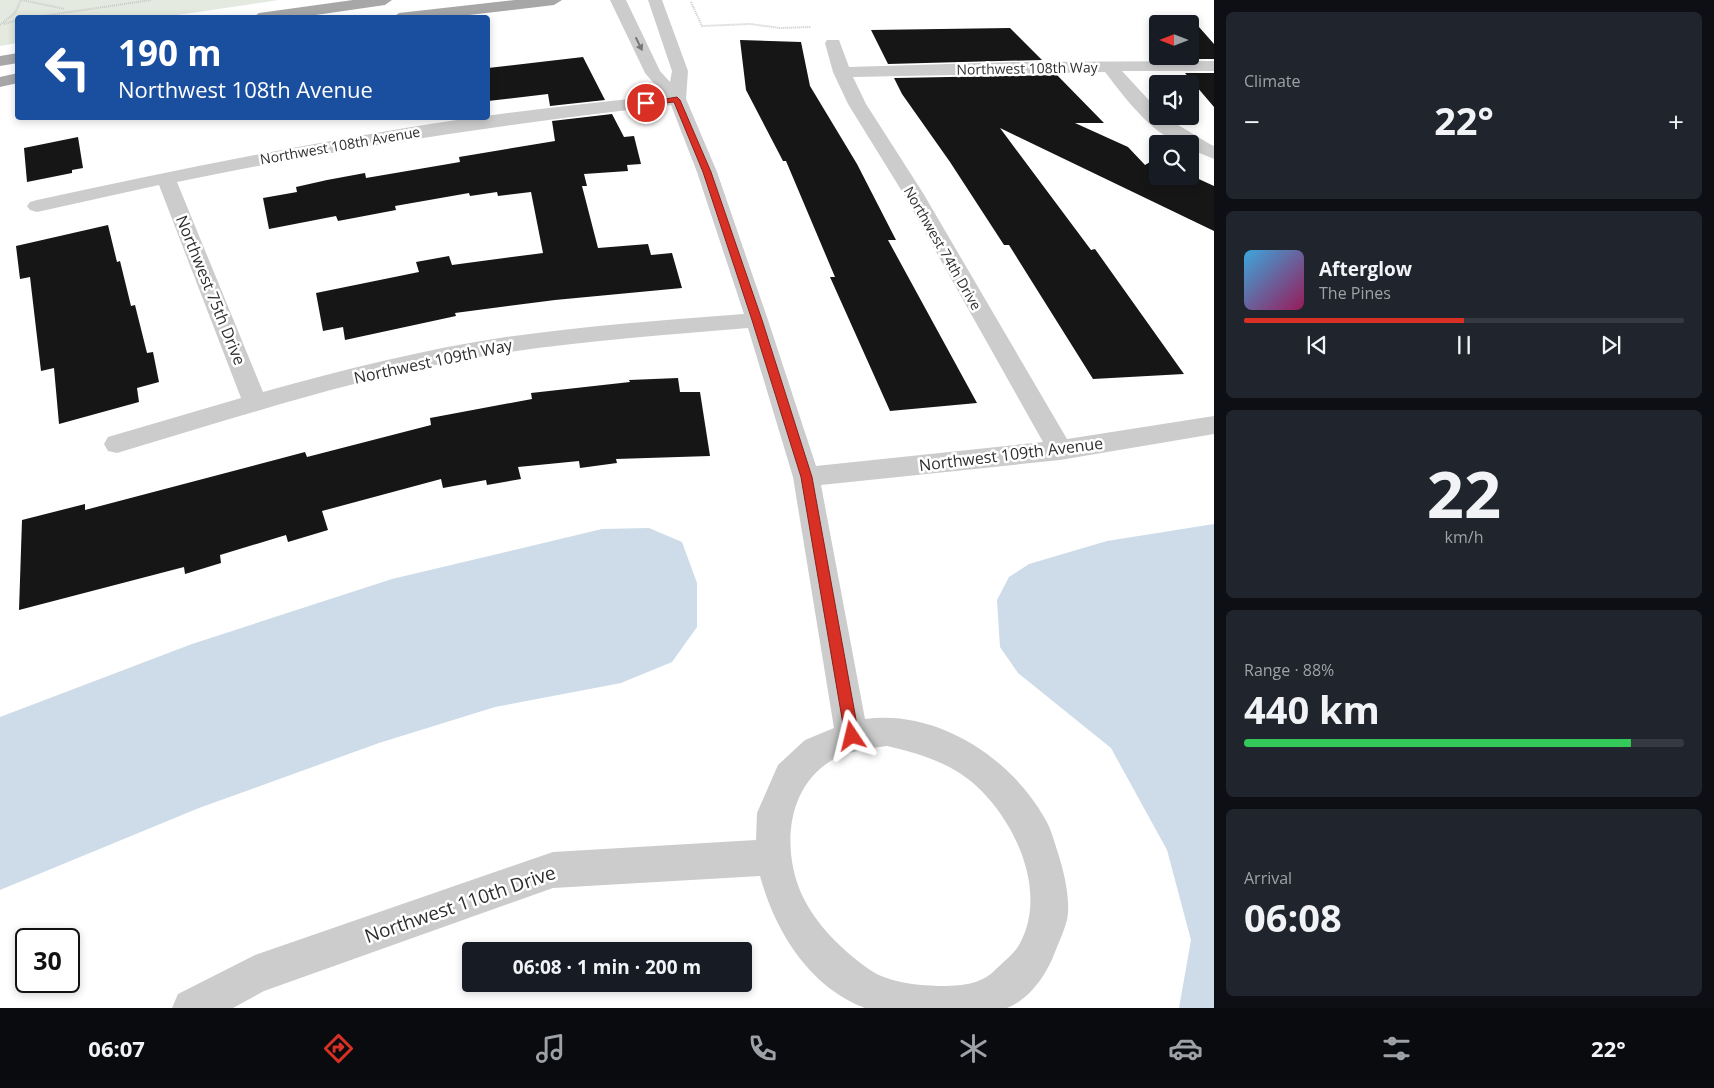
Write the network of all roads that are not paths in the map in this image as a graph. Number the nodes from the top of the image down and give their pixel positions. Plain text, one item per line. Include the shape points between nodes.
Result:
1 (385, 0) edge
2 (554, 0) edge
3 (618, 0) edge
4 (655, 0) edge
5 (281, 15) edge
6 (425, 15) edge
7 (833, 43) dead end
8 (15, 58) edge
9 (0, 61) edge
10 (1110, 66) junction
11 (1214, 66) edge
12 (841, 72) junction
13 (15, 79) edge
14 (0, 82) edge
15 (677, 100) junction
16 (1214, 153) edge
17 (166, 178) junction
18 (36, 206) dead end
19 (757, 320) junction
20 (256, 403) junction
21 (1214, 425) edge
22 (117, 444) dead end
23 (1060, 450) junction
24 (806, 477) junction
25 (852, 736) junction
26 (773, 857) junction
27 (962, 1007) edge
28 (192, 1008) edge

1 - 5 main road
2 - 6 main road
3 -> 15 street via 653,73
4 - 15 street via 680,71
7 - 12 street, Northwest 74th Drive
8 - 9 main road
10 - 11 street, Northwest 108th Way
10 - 12 street, Northwest 108th Way
10 - 16 street via 1151,117 1178,136
12 - 23 street, Northwest 74th Drive via 856,106 911,191
13 - 14 main road
15 - 17 street, Northwest 108th Avenue via 396,135
15 - 19 street via 707,172
17 - 18 street, Northwest 108th Avenue
17 - 20 street, Northwest 75th Drive
19 - 20 street, Northwest 109th Way via 608,332 504,345 411,363
19 - 24 street
20 - 22 street, Northwest 109th Way
21 - 23 street, Northwest 109th Avenue
23 - 24 street, Northwest 109th Avenue
24 - 25 street
25 - 26 street via 817,751 790,778 775,814
25 - 27 street via 887,731 932,741 971,762 1006,792 1032,830 1047,874 1048,919 1033,959 1003,990
26 - 27 street via 786,904 816,950 859,986 910,1006
26 - 28 street, Northwest 110th Drive via 553,870 255,975

